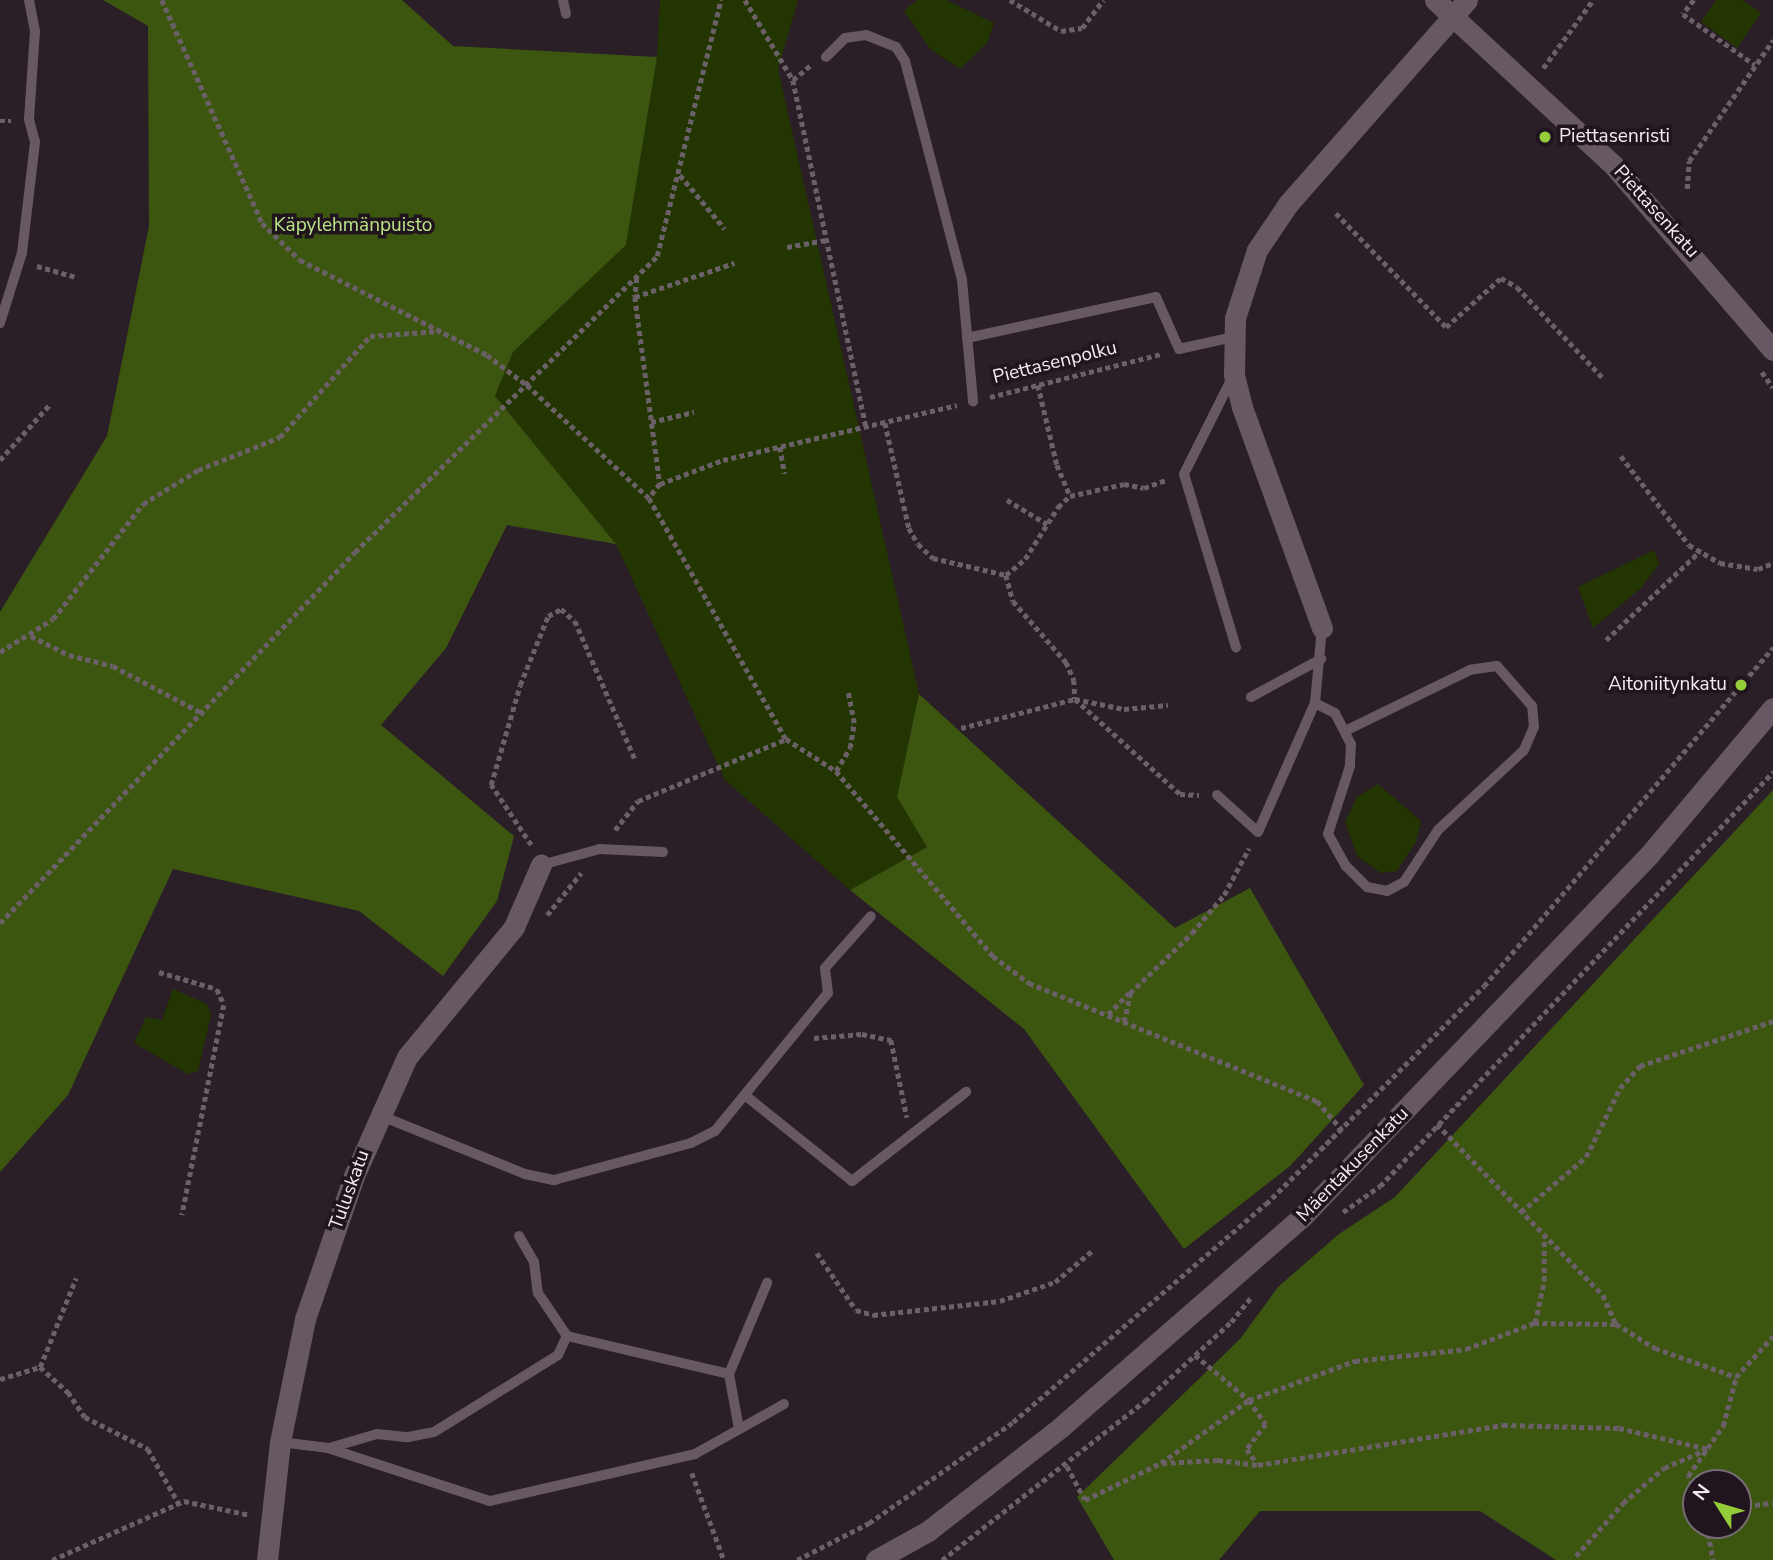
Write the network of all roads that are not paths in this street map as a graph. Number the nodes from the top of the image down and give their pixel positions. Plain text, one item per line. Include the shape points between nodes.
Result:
1 (29, 0) edge
2 (563, 0) edge
3 (1435, 0) edge
4 (1461, 8) edge
5 (566, 14) dead end
6 (826, 57) dead end
7 (0, 323) edge
8 (1233, 337) junction
9 (967, 338) junction
10 (1773, 349) edge
11 (1234, 375) junction
12 (973, 402) road end
13 (1322, 628) joint
14 (1236, 647) dead end
15 (1321, 659) junction
16 (1251, 696) dead end
17 (1315, 703) junction
18 (1773, 708) edge
19 (1345, 731) junction
20 (1217, 795) road end
21 (663, 852) dead end
22 (541, 864) joint
23 (871, 916) dead end
24 (966, 1092) dead end
25 (746, 1096) junction
26 (379, 1115) junction
27 (519, 1236) dead end
28 (767, 1283) dead end
29 (567, 1336) junction
30 (729, 1374) junction
31 (784, 1404) dead end
32 (739, 1429) junction
33 (280, 1442) junction
34 (329, 1448) junction
35 (267, 1560) edge
36 (876, 1560) edge

1 - 7 lane via 35,30 29,119 35,142 19,261
2 - 5 lane
3 - 4 street, Piettasenkatu
4 - 8 street via 1413,67 1357,120 1288,204 1257,250
4 - 10 street, Piettasenkatu via 1614,166
6 - 9 lane via 845,38 866,35 896,47 905,61 962,280
8 - 9 lane via 1179,349 1156,297
8 - 11 street
9 - 12 lane
11 - 13 street
11 - 14 lane via 1184,474
13 - 15 lane
15 - 16 lane
15 - 17 lane
17 - 19 lane via 1335,713
17 - 20 lane via 1258,832
18 - 36 street, Mäentakusenkatu via 1649,855 1303,1216 1061,1427 928,1531
19 - 19 lane via 1470,670 1497,666 1532,706 1534,727 1524,750 1438,830 1404,882 1387,891 1367,887 1346,866 1328,834 1350,766 1351,744
21 - 22 lane via 600,849
22 - 26 street, Tuluskatu via 514,927 407,1057
23 - 25 lane via 825,968 828,993
24 - 25 lane via 852,1181
25 - 26 lane via 715,1131 691,1143 554,1180 525,1174
26 - 33 street, Tuluskatu via 304,1319
27 - 29 lane via 534,1262 538,1293
28 - 30 lane
29 - 30 lane
29 - 34 lane via 558,1355 434,1432 408,1437 377,1434
30 - 32 lane
31 - 32 lane
32 - 34 lane via 686,1456 490,1501
33 - 34 lane
33 - 35 street, Tuluskatu

